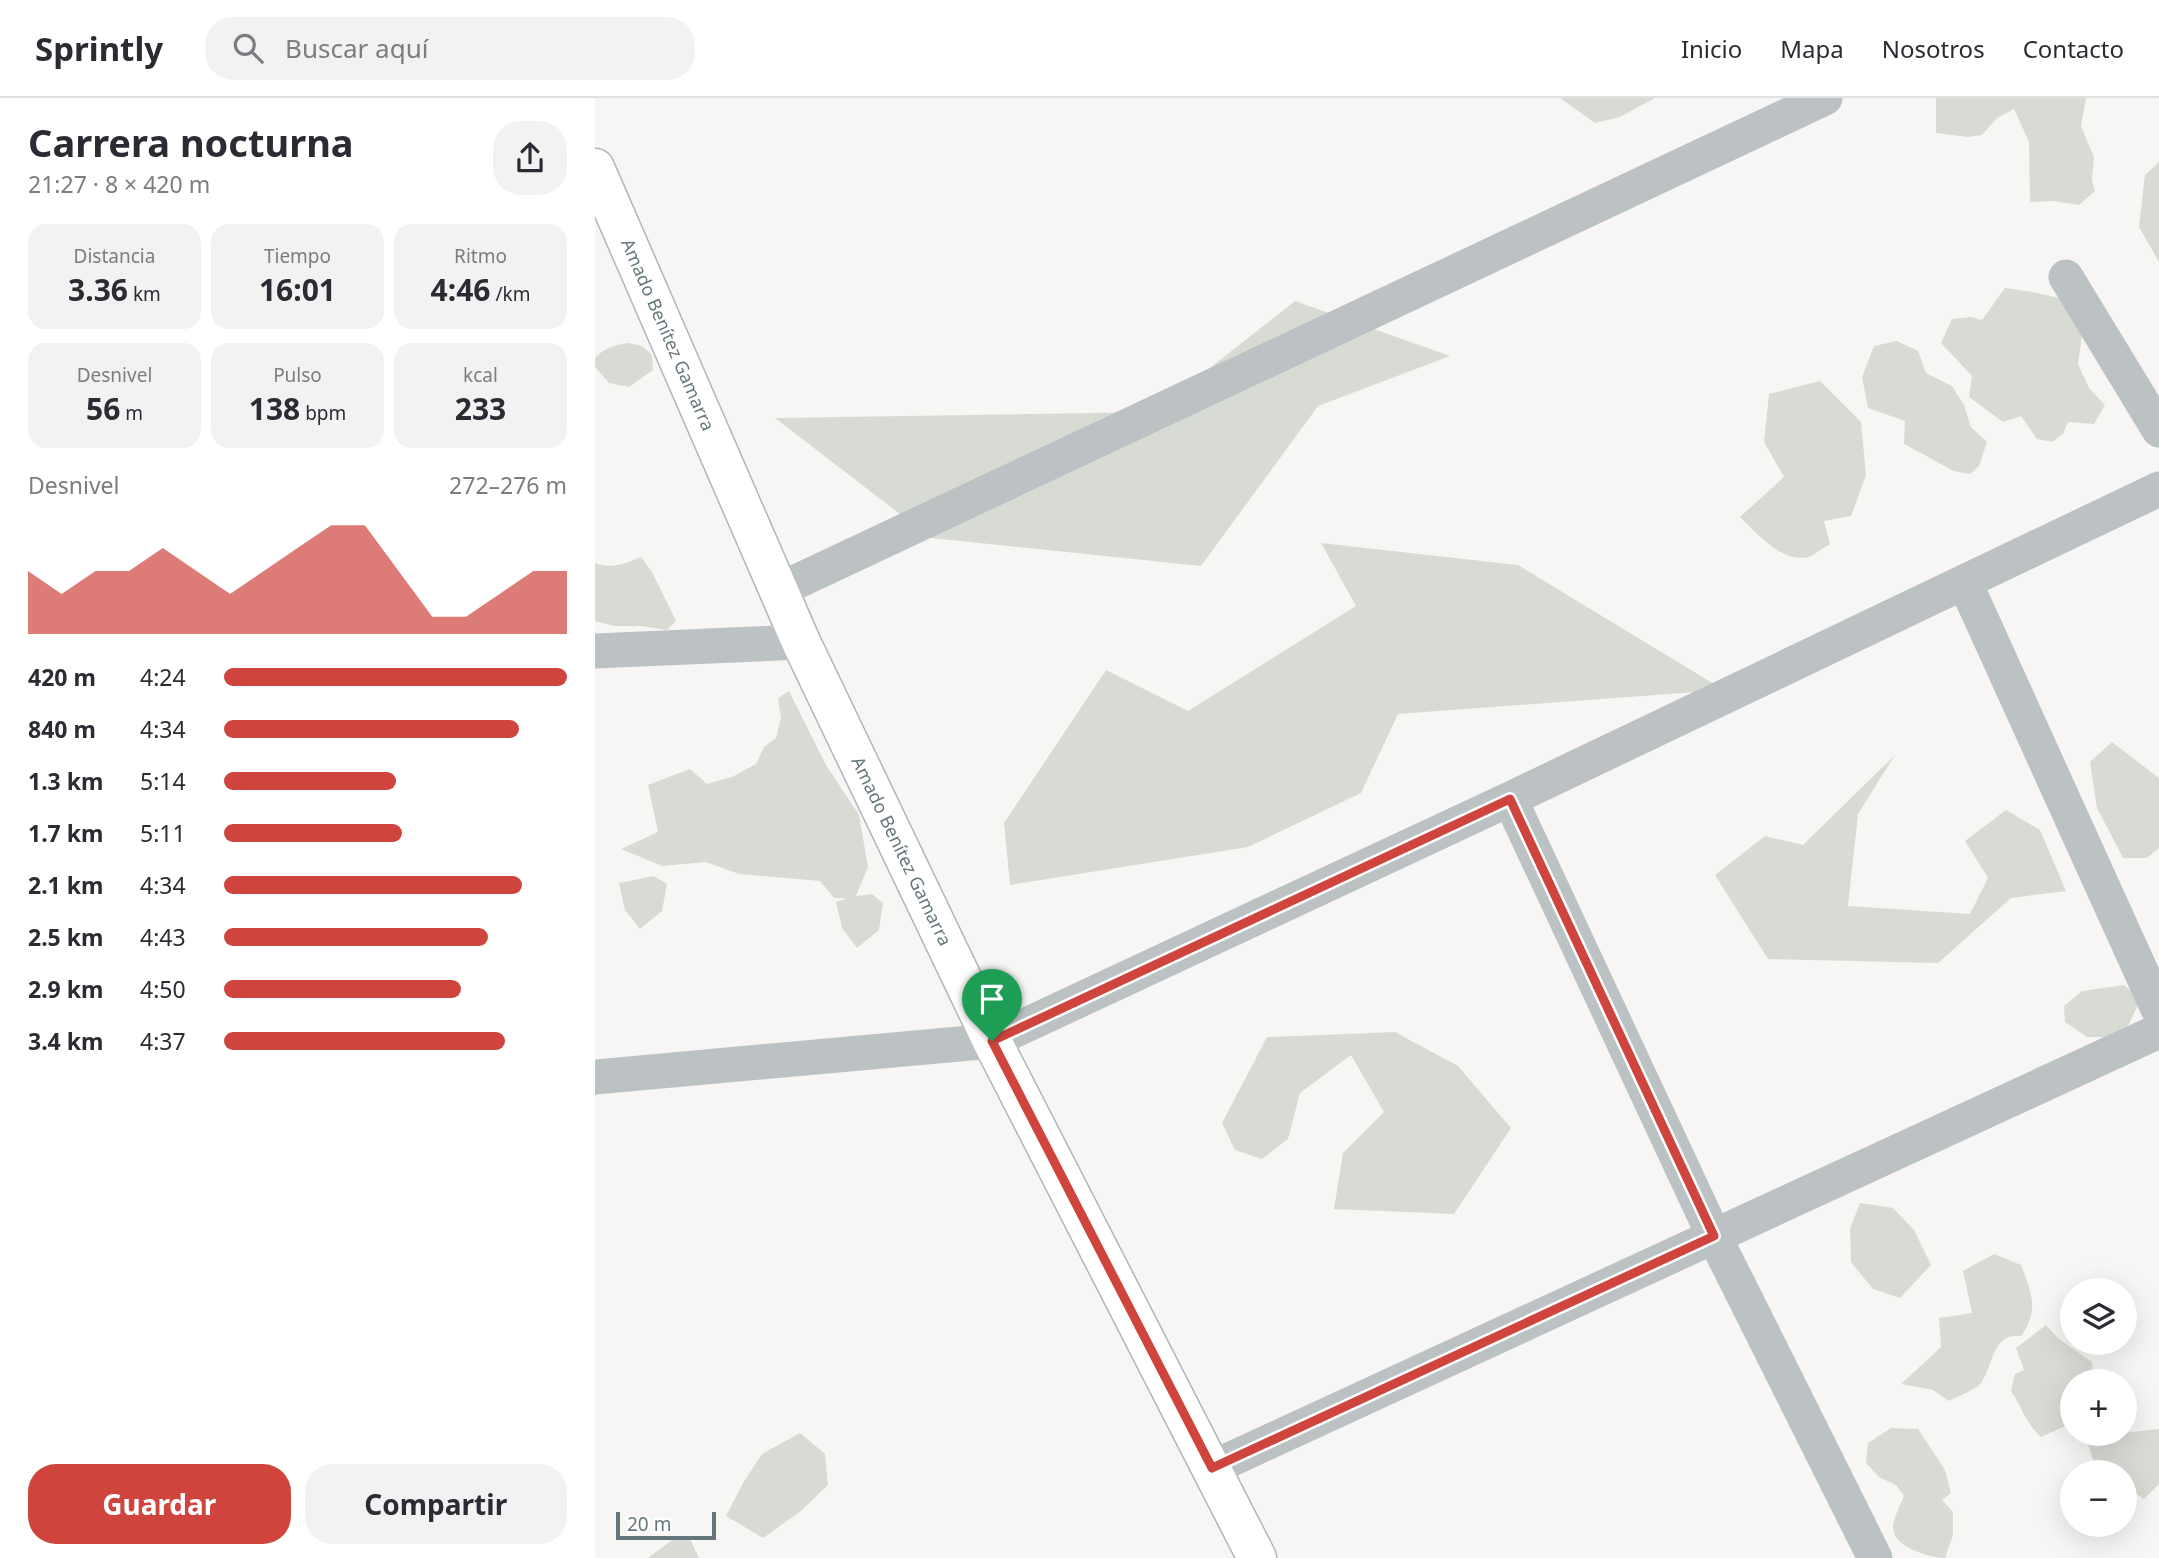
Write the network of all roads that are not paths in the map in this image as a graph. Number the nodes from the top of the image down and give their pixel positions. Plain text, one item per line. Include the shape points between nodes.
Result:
1 (1825, 98) edge
2 (595, 168) edge
3 (2066, 277) dead end
4 (2159, 430) edge
5 (2159, 489) edge
6 (1965, 583) junction
7 (779, 590) junction
8 (801, 642) junction
9 (595, 651) edge
10 (1510, 799) junction
11 (2159, 1011) edge
12 (2159, 1031) edge
13 (992, 1041) junction
14 (595, 1077) edge
15 (1714, 1236) junction
16 (1212, 1468) junction
17 (1257, 1558) edge
18 (1875, 1558) edge

1 - 7 street
2 - 7 main road, Amado Benítez Gamarra
3 - 4 street
5 - 6 street
6 - 10 street
6 - 11 street
7 - 8 main road, Amado Benítez Gamarra
8 - 9 street
8 - 13 main road, Amado Benítez Gamarra
10 - 13 street
10 - 15 street
12 - 15 street
13 - 14 street
13 - 16 main road, Amado Benítez Gamarra
15 - 16 street
15 - 18 street
16 - 17 main road, Amado Benítez Gamarra

